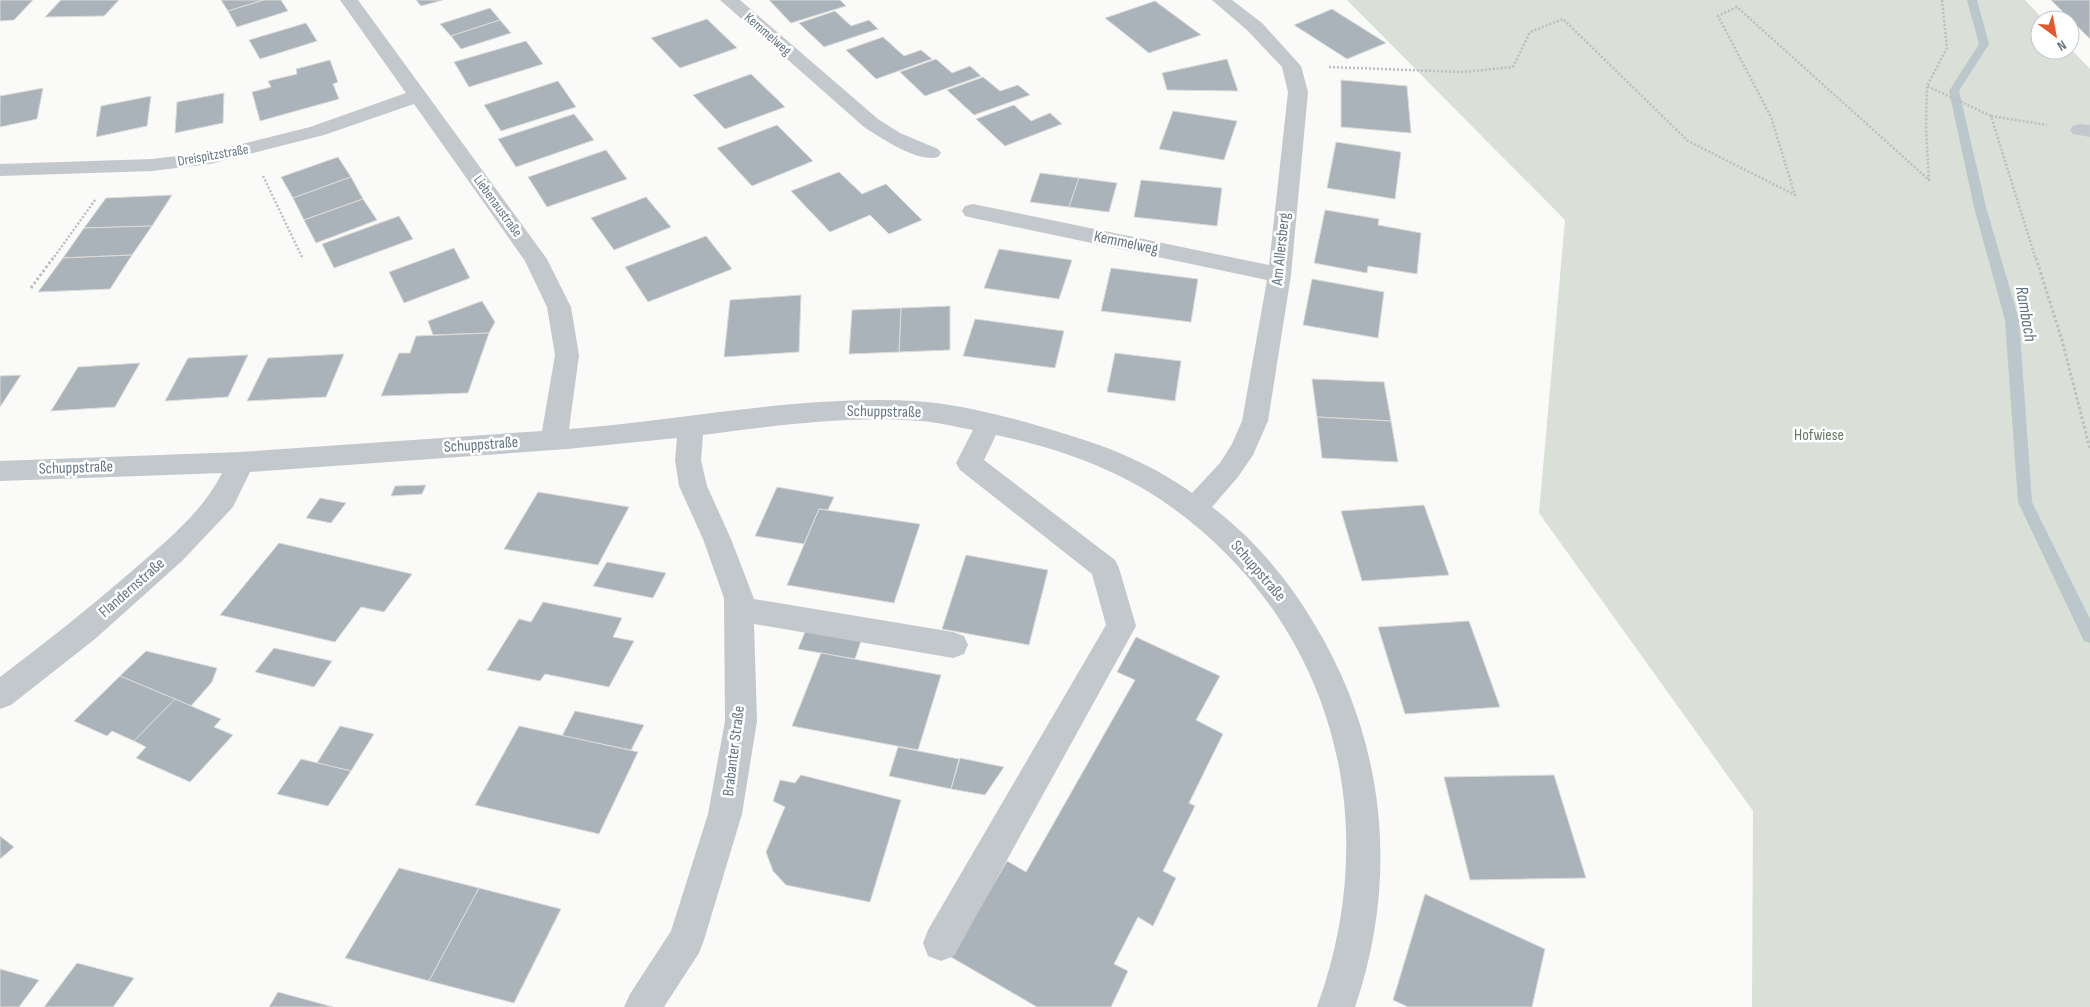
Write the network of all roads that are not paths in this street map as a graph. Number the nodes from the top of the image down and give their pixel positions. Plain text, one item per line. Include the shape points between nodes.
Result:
1 (349, 0) edge
2 (729, 0) edge
3 (1221, 0) edge
4 (418, 96) junction
5 (931, 154) dead end
6 (0, 170) edge
7 (972, 211) dead end
8 (1279, 275) junction
9 (989, 423) junction
10 (691, 427) junction
11 (554, 440) junction
12 (241, 462) junction
13 (0, 471) edge
14 (1195, 508) junction
15 (740, 609) junction
16 (953, 645) dead end
17 (0, 695) edge
18 (941, 942) dead end
19 (643, 1007) edge
20 (1336, 1007) edge

1 - 4 street, Liebenaustraße
2 - 5 street, Kemmelweg via 871,123
3 - 8 street, Am Allersberg via 1254,27 1291,66 1298,92
4 - 6 street, Dreispitzstraße via 317,131 210,158 152,165
4 - 11 street, Liebenaustraße via 536,259 559,307 567,355
7 - 8 street, Kemmelweg
8 - 14 street, Am Allersberg via 1255,421 1229,470
9 - 10 street, Schuppstraße via 918,411 821,412
9 - 14 street, Schuppstraße via 1039,434 1098,453 1150,478
9 - 18 street via 969,463 1105,568 1121,626
10 - 11 street, Schuppstraße
10 - 15 street, Brabanter Straße via 688,460 693,486 720,548
11 - 12 street, Schuppstraße
12 - 13 street, Schuppstraße
12 - 17 street, Flandernstraße via 223,499 172,553 84,630
14 - 20 street, Schuppstraße via 1235,542 1269,579 1302,625 1328,676 1347,730 1359,784 1364,843 1360,904 1350,964
15 - 16 street
15 - 19 street, Brabanter Straße via 741,721 725,814 686,940

